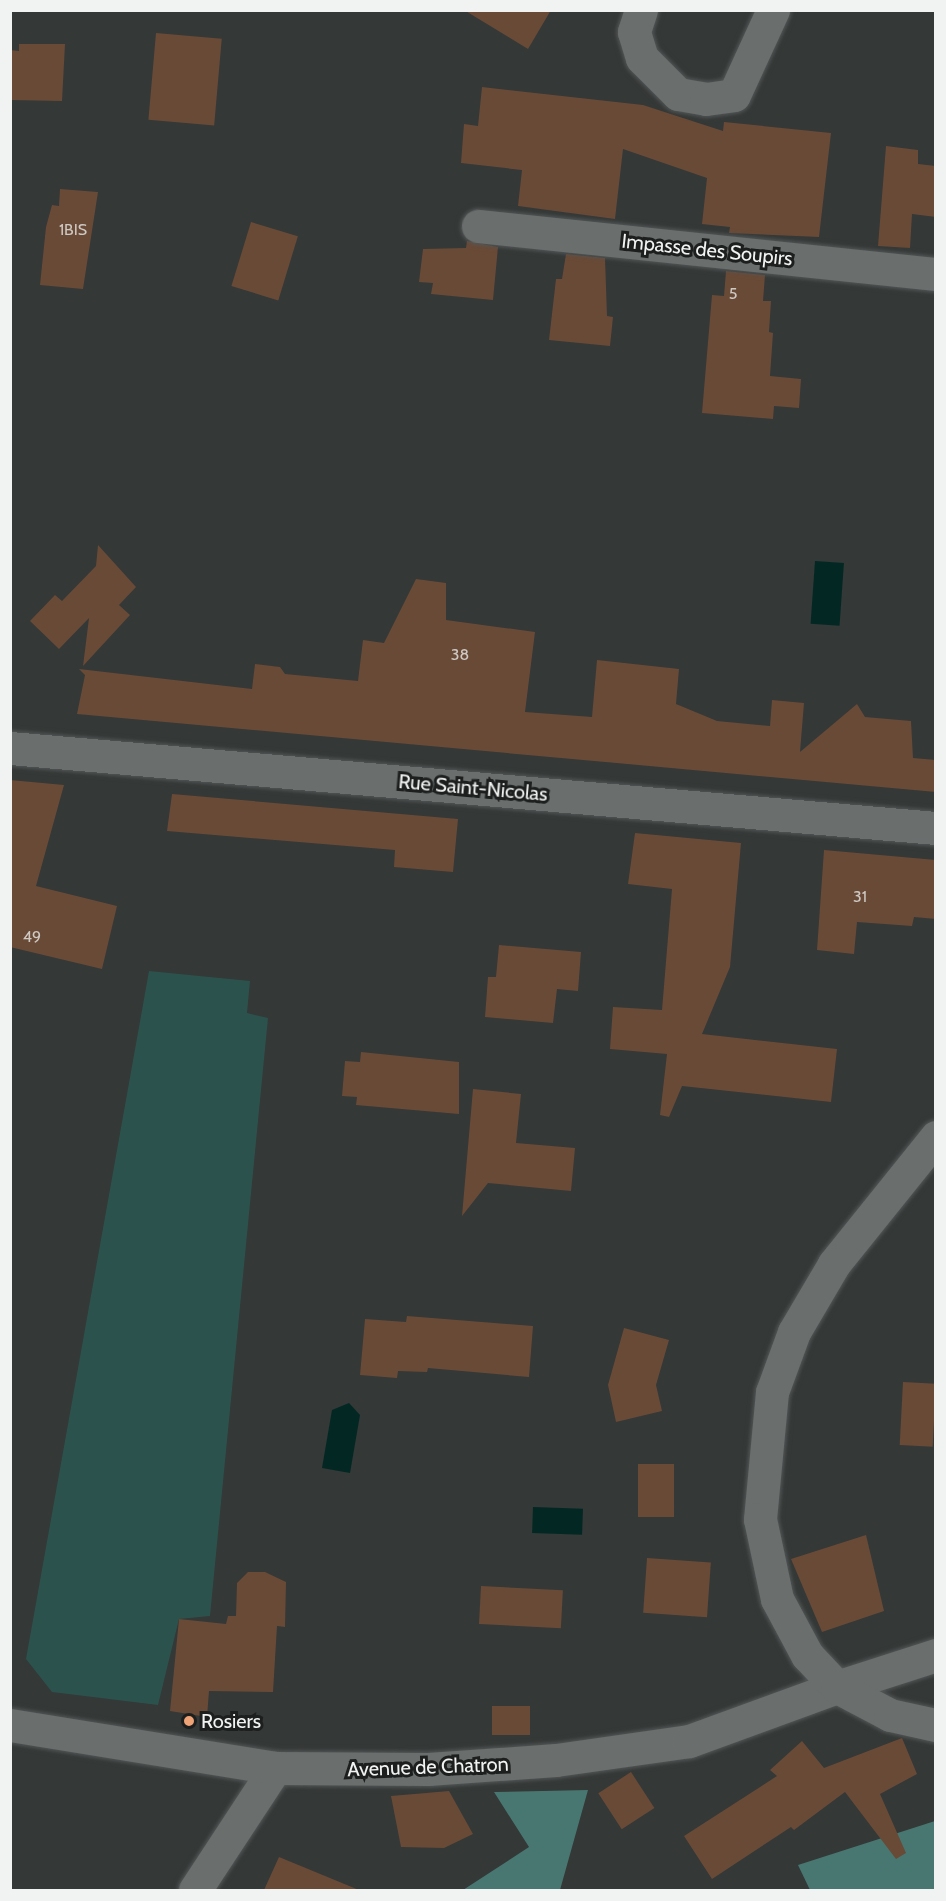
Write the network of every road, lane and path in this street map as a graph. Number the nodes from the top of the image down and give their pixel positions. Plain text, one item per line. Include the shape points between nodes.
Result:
1 (641, 10) edge
2 (772, 10) edge
3 (478, 226) dead end
4 (936, 274) edge
5 (10, 748) edge
6 (936, 828) edge
7 (936, 1137) edge
8 (936, 1655) edge
9 (837, 1687) junction
10 (10, 1725) edge
11 (936, 1725) edge
12 (275, 1768) junction
13 (195, 1890) edge

1 - 2 street via 634,32 642,58 678,94 706,99 734,95
3 - 4 street, Impasse des Soupirs
5 - 6 street, Rue Saint-Nicolas
7 - 9 street via 834,1264 794,1332 772,1392 762,1530 777,1599 807,1655
8 - 9 street, Avenue de Chatron
9 - 11 street via 890,1715
9 - 12 street, Avenue de Chatron via 689,1741 589,1755 428,1769
10 - 12 street, Avenue de Chatron
12 - 13 street

